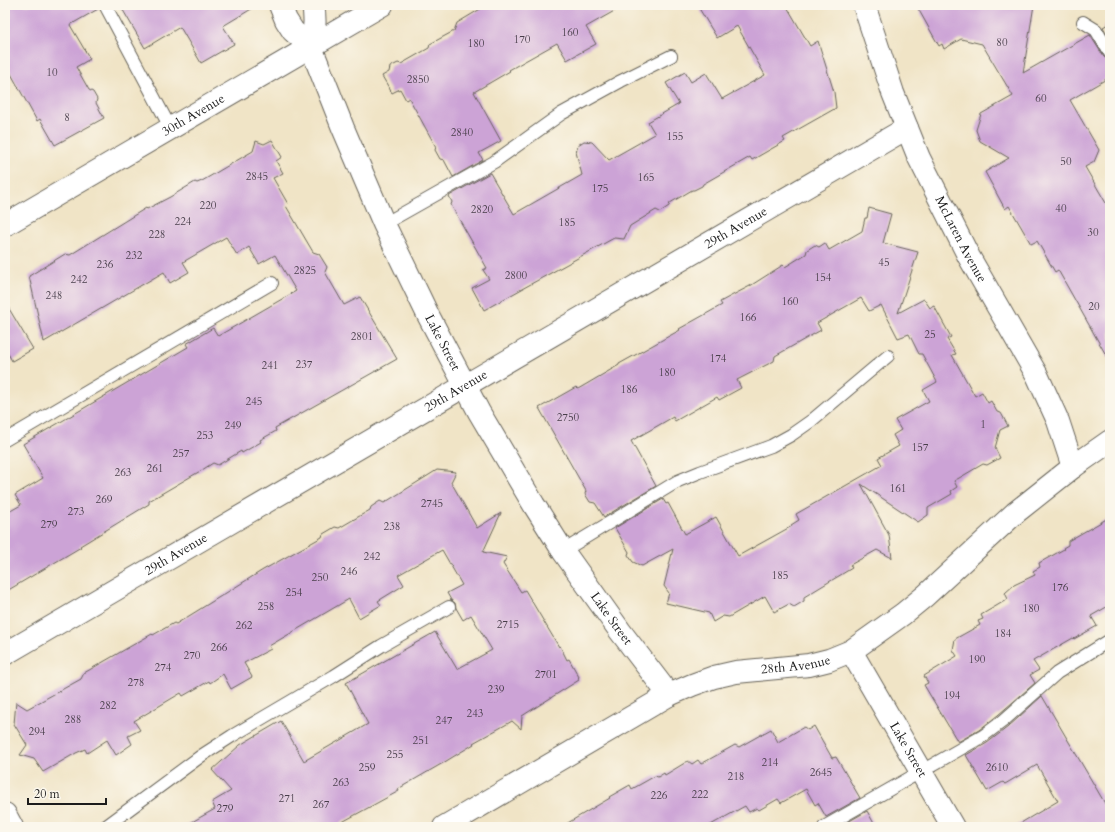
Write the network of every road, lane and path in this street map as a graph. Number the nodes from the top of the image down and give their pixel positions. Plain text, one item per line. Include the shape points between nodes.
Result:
1 (105, 5) edge
2 (280, 5) edge
3 (313, 5) edge
4 (382, 5) edge
5 (864, 5) edge
6 (1083, 22) dead end
7 (311, 47) junction
8 (1110, 53) edge
9 (671, 56) dead end
10 (907, 128) junction
11 (171, 129) junction
12 (8, 217) edge
13 (384, 224) junction
14 (272, 283) dead end
15 (888, 356) dead end
16 (464, 386) junction
17 (5, 440) edge
18 (1110, 441) edge
19 (1073, 467) junction
20 (563, 551) junction
21 (449, 607) dead end
22 (1110, 640) edge
23 (851, 651) junction
24 (5, 654) edge
25 (669, 695) junction
26 (921, 772) junction
27 (5, 814) edge
28 (12, 827) edge
29 (105, 827) edge
30 (444, 827) edge
31 (824, 827) edge
32 (953, 827) edge

1 - 11 lane
2 - 7 street, Lake Street via 293,31
3 - 7 street via 315,31
4 - 7 street, 30th Avenue
5 - 10 street, McLaren Avenue via 890,86
6 - 8 lane via 1096,30
7 - 11 street, 30th Avenue
7 - 13 street, Lake Street
9 - 13 lane via 561,114 494,162
10 - 16 street, 29th Avenue
10 - 19 street, McLaren Avenue via 969,257 1037,375 1058,420
11 - 12 street, 30th Avenue
13 - 16 street, Lake Street
14 - 17 lane
15 - 20 lane via 811,422 791,435 771,446 678,482
16 - 20 street, Lake Street
16 - 24 street, 29th Avenue
18 - 19 street, 28th Avenue
19 - 23 street, 28th Avenue via 1015,513 908,610
20 - 25 street, Lake Street
21 - 29 lane via 232,736
22 - 26 lane via 1057,673 1003,721 982,736
23 - 25 street, 28th Avenue via 809,665 736,672 714,677
23 - 26 street, Lake Street
25 - 30 street, 28th Avenue
26 - 31 lane
26 - 32 street, Lake Street
27 - 28 street

